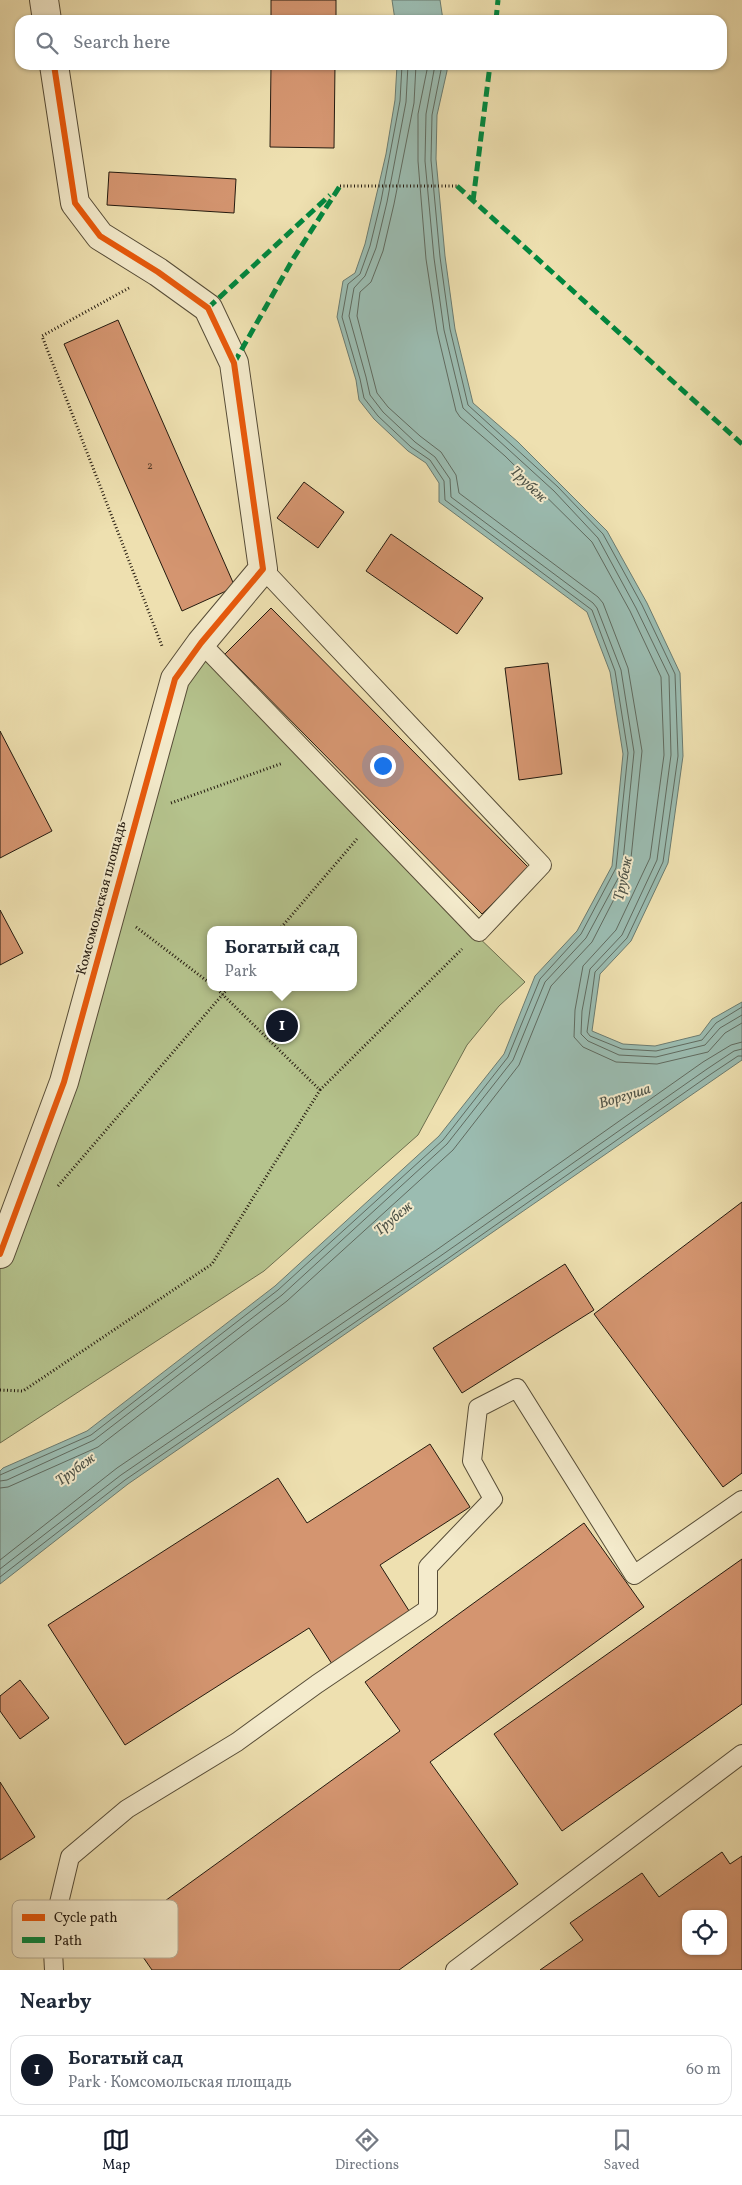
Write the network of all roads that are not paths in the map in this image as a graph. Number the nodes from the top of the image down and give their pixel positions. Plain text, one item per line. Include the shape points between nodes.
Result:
1 (44, 0) edge
2 (46, 15) edge
3 (55, 70) edge
4 (263, 569) junction
5 (201, 643) junction
6 (0, 1254) edge
7 (742, 1500) edge
8 (742, 1754) edge
9 (60, 1900) edge
10 (455, 1970) edge

1 - 2 street
3 - 4 street via 75,203 100,236 208,308 234,363
4 - 5 street, Комсомольская площадь
4 - 5 lane via 542,865 478,932
5 - 6 street, Комсомольская площадь via 175,679 64,1082
7 - 9 lane via 634,1575 517,1388 478,1408 472,1461 493,1499 428,1567 428,1609 237,1742 127,1809 70,1857
8 - 10 lane

